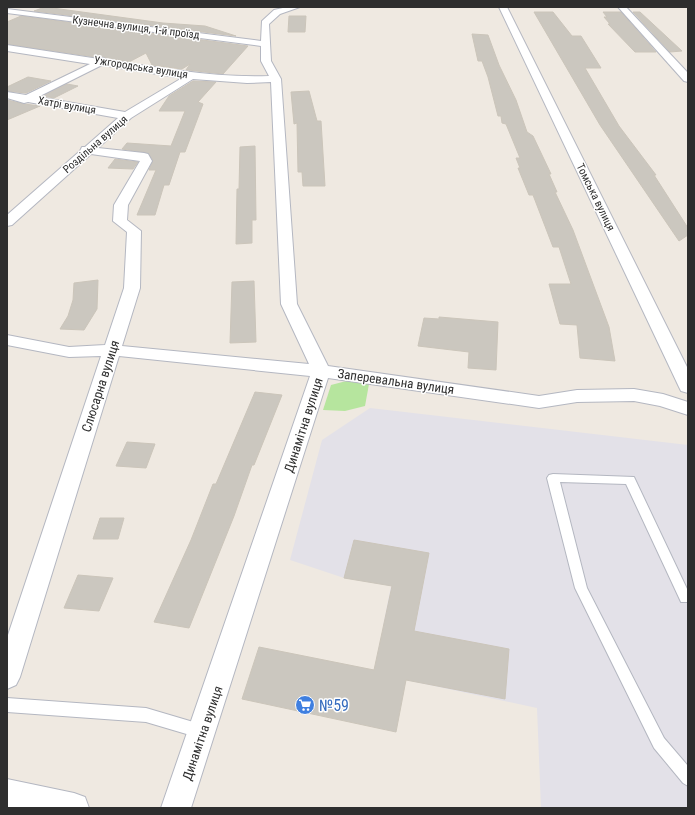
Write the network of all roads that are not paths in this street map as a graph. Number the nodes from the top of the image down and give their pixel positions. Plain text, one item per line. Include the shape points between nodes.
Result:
1 (296, 7) edge
2 (503, 7) edge
3 (622, 7) edge
4 (7, 10) edge
5 (266, 44) junction
6 (7, 48) edge
7 (104, 61) junction
8 (191, 76) junction
9 (276, 79) junction
10 (688, 79) edge
11 (7, 95) edge
12 (27, 98) junction
13 (7, 108) edge
14 (127, 116) junction
15 (86, 150) junction
16 (7, 222) edge
17 (7, 340) edge
18 (112, 350) junction
19 (321, 371) junction
20 (688, 388) edge
21 (688, 409) edge
22 (685, 598) dead end
23 (7, 677) edge
24 (7, 705) edge
25 (203, 732) junction
26 (688, 778) edge
27 (7, 794) edge
28 (74, 808) edge
29 (176, 808) edge

1 - 5 street, Динамітна вулиця via 277,12 264,23
2 - 20 street, Томська вулиця
3 - 10 street
4 - 5 street, Кузнечна вулиця, 1-й проїзд
5 - 9 street, Динамітна вулиця via 266,61
6 - 7 street, Ужгородська вулиця
7 - 8 street, Ужгородська вулиця
7 - 12 street
8 - 9 street, Ужгородська вулиця via 247,80
8 - 14 street, Роздільна вулиця
9 - 19 street, Динамітна вулиця via 289,304
11 - 12 street, Хатрі вулиця
12 - 13 street
12 - 14 street, Хатрі вулиця
14 - 15 street, Роздільна вулиця
15 - 16 street, Роздільна вулиця
15 - 18 street, Слюсарна вулиця via 144,157 146,161 121,205 120,221 134,231 132,288
17 - 18 street, Заперевальна вулиця via 69,352
18 - 19 street, Заперевальна вулиця
18 - 23 street, Слюсарна вулиця
19 - 21 street, Заперевальна вулиця via 539,402 577,396 634,395 663,400
19 - 25 street, Динамітна вулиця
22 - 26 lane via 630,480 553,478 581,588 659,743
24 - 25 lane via 146,715
25 - 29 street, Динамітна вулиця
27 - 28 street

